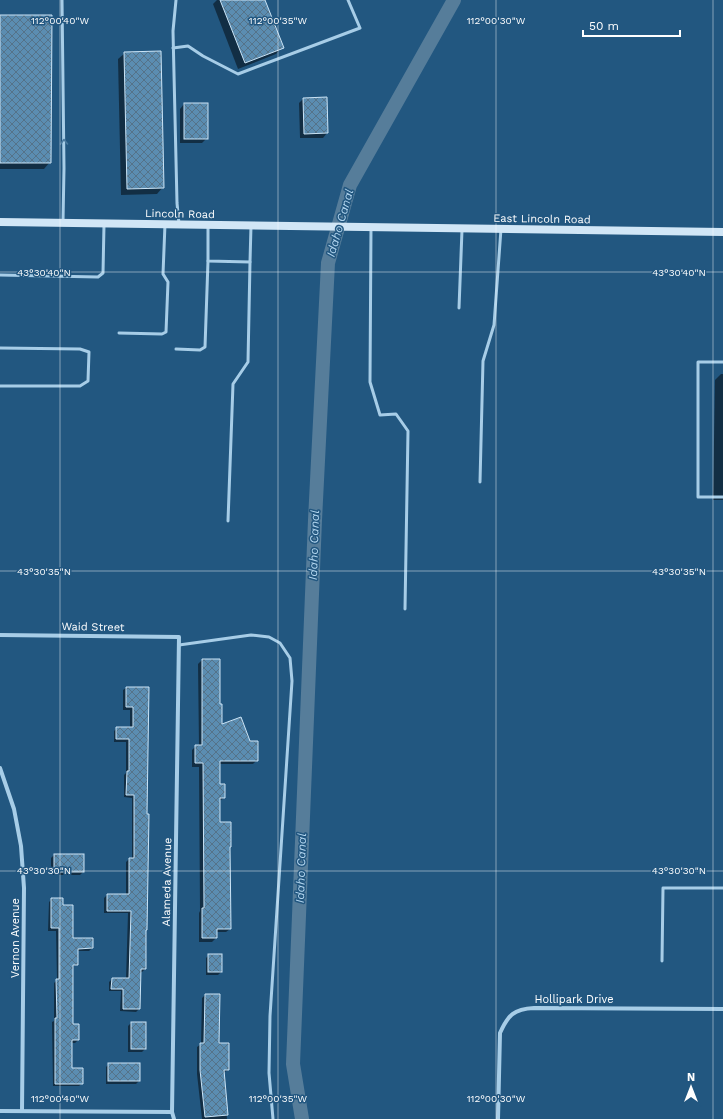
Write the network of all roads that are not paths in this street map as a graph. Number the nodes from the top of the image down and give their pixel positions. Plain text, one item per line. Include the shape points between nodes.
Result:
1 (62, 0) edge
2 (176, 0) edge
3 (348, 0) edge
4 (173, 48) junction
5 (0, 222) edge
6 (63, 223) junction
7 (104, 223) junction
8 (165, 224) junction
9 (179, 225) junction
10 (208, 225) junction
11 (251, 226) junction
12 (360, 228) joint
13 (371, 228) junction
14 (462, 229) junction
15 (501, 229) junction
16 (723, 232) edge
17 (208, 261) junction
18 (250, 262) junction
19 (0, 275) edge
20 (459, 308) dead end
21 (119, 333) dead end
22 (0, 348) edge
23 (176, 349) dead end
24 (723, 362) edge
25 (0, 386) edge
26 (480, 482) dead end
27 (723, 497) edge
28 (228, 521) dead end
29 (405, 609) dead end
30 (0, 635) edge
31 (179, 645) junction
32 (0, 768) edge
33 (723, 888) edge
34 (662, 960) dead end
35 (723, 1009) edge
36 (0, 1111) edge
37 (22, 1111) junction
38 (172, 1112) junction
39 (174, 1119) edge
40 (273, 1119) edge
41 (498, 1119) edge

6 -> 1 lane
2 - 4 lane
3 - 4 lane via 360,28 238,74 188,46
4 - 9 lane
5 - 6 main road, Lincoln Road
6 - 7 main road, Lincoln Road
7 - 8 main road, Lincoln Road
7 - 19 lane via 103,273 98,277
8 - 9 main road, Lincoln Road
8 - 21 lane via 163,274 168,282 166,332
9 - 10 main road, Lincoln Road
10 - 11 main road, Lincoln Road
10 - 17 lane
11 - 12 main road, Lincoln Road
11 - 18 lane
12 - 13 main road, East Lincoln Road
13 - 14 main road, East Lincoln Road
13 - 29 lane via 370,382 380,415 396,414 408,431
14 - 15 main road, East Lincoln Road
14 - 20 lane
15 - 16 main road, East Lincoln Road
15 - 26 lane via 494,325 483,362
17 - 18 lane
17 - 23 lane via 205,347 200,350
18 - 28 lane via 248,362 233,384
22 - 25 lane via 80,349 89,352 88,381 80,386
24 - 27 lane via 698,362 698,497
30 - 31 street, Waid Street via 179,637
31 - 38 street, Alameda Avenue
31 - 40 lane via 251,636 269,637 280,643 290,658 292,681 270,1016 269,1073
32 - 37 street, Vernon Avenue via 14,809 24,881
33 - 34 lane via 663,888
35 - 41 street, Hollipark Drive via 524,1008 512,1013 500,1033
36 - 37 street
37 - 38 street
38 - 39 street, Alameda Avenue

